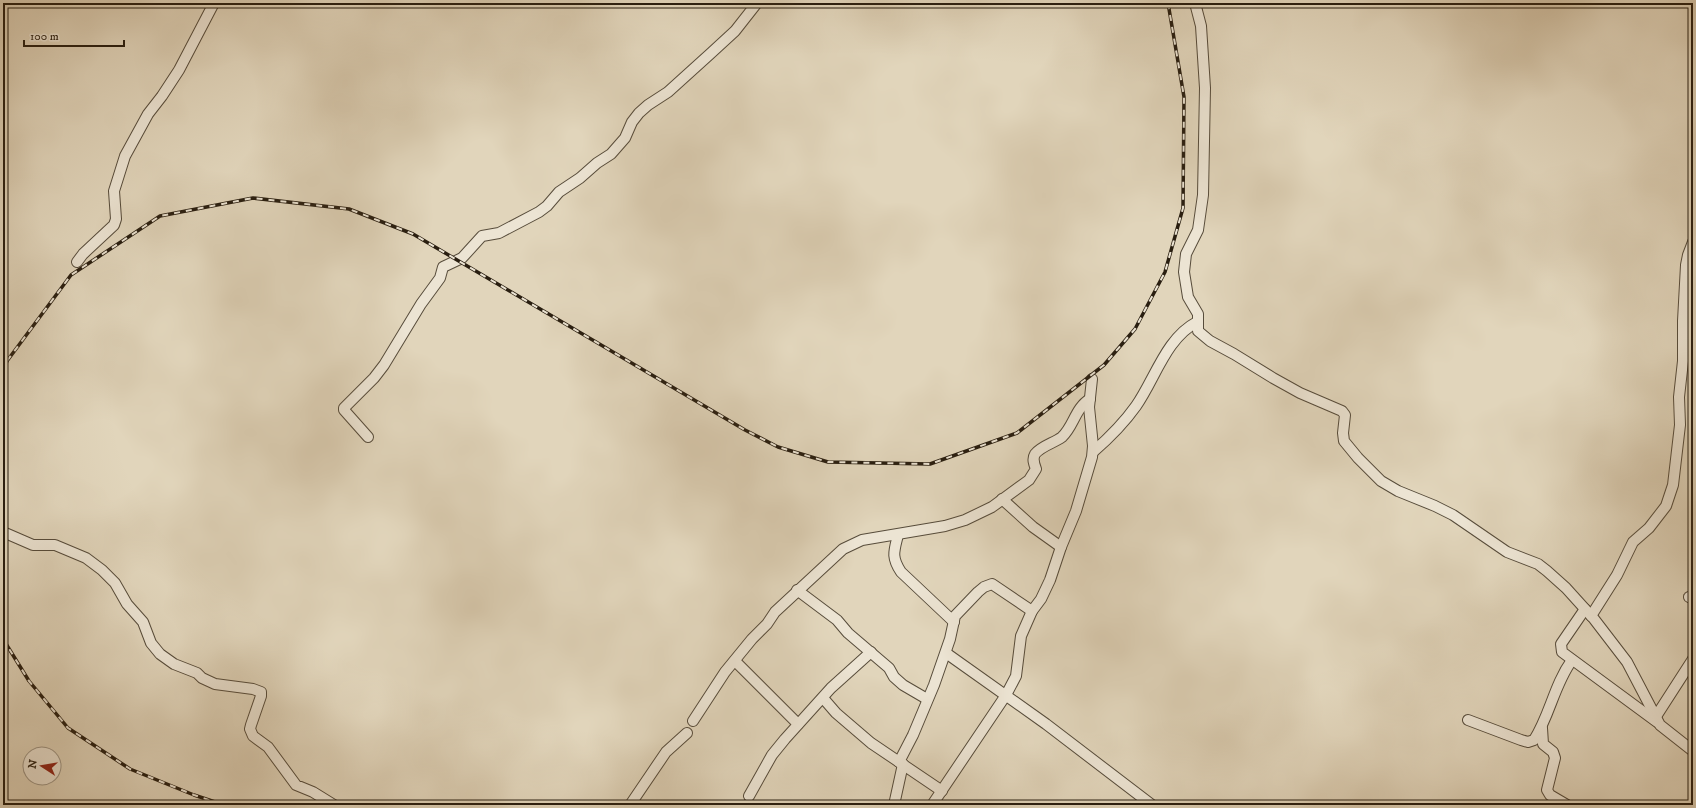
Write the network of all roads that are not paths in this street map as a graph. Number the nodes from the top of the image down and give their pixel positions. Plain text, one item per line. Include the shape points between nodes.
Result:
1 (214, 3) edge
2 (757, 3) edge
3 (1194, 3) edge
4 (1693, 242) edge
5 (77, 262) dead end
6 (1197, 322) junction
7 (1092, 379) dead end
8 (1090, 399) junction
9 (368, 437) dead end
10 (1093, 452) junction
11 (1002, 500) junction
12 (3, 532) edge
13 (898, 535) junction
14 (1061, 547) junction
15 (797, 590) junction
16 (1032, 611) junction
17 (1588, 612) junction
18 (954, 622) junction
19 (871, 652) junction
20 (946, 653) junction
21 (1693, 659) edge
22 (1572, 660) junction
23 (735, 661) junction
24 (1006, 695) junction
25 (823, 698) junction
26 (927, 699) junction
27 (809, 713) junction
28 (788, 714) junction
29 (1468, 720) dead end
30 (693, 721) dead end
31 (1658, 721) junction
32 (798, 724) junction
33 (1542, 728) junction
34 (687, 733) dead end
35 (1693, 751) edge
36 (901, 763) junction
37 (942, 791) junction
38 (749, 796) dead end
39 (334, 805) edge
40 (630, 805) edge
41 (894, 805) edge
42 (932, 805) edge
43 (1152, 805) edge
44 (1567, 805) edge

1 - 5 street via 179,70 148,114 124,156 114,191 114,225
2 - 9 street via 715,50 668,92 639,113 625,138 611,154 559,192 542,210 498,233 482,236 462,258 443,267 440,278 420,304 384,365 344,408
3 - 6 street via 1201,26 1205,82 1203,195 1198,230 1186,254 1184,272 1187,294 1198,314
4 - 17 street via 1686,265 1683,361 1679,397 1680,425 1673,485 1666,506 1649,528 1633,542 1617,575
6 - 10 street via 1188,327 1173,344 1136,406
6 - 17 street via 1198,331 1210,341 1300,393 1344,412 1344,441 1381,481 1398,492 1452,515 1507,552 1538,564
7 - 8 street
8 - 10 street
8 - 11 street via 1080,407 1070,428 1062,437 1035,455 1033,460 1036,469 1029,480
10 - 14 street via 1076,511
11 - 13 street via 981,513 956,523
11 - 14 street
12 - 39 street via 33,545 55,545 86,558 115,583 127,604 143,622 151,643 160,654 174,664 215,684 260,692 261,696 250,729 253,736 268,747 298,787
13 - 15 street via 862,540 843,549
13 - 18 street via 893,553 896,564
14 - 16 street via 1050,580
15 - 19 street via 837,620
15 - 23 street via 775,612
16 - 18 street via 992,584 978,592 957,614
16 - 24 street via 1021,636 1018,669
17 - 22 street via 1561,644 1562,652
17 - 31 street via 1627,662
18 - 20 street
19 - 25 street
19 - 26 street via 903,685
20 - 24 street
20 - 26 street
21 - 31 street
22 - 31 street
22 - 33 street via 1558,683
23 - 28 street
23 - 30 street
24 - 37 street
24 - 43 street
25 - 27 street
25 - 36 street via 836,713 871,743
26 - 36 street
27 - 28 street
27 - 32 street
28 - 32 street
29 - 33 street via 1528,742 1534,740
31 - 35 street
32 - 38 street via 772,755
33 - 44 street via 1543,744 1553,752 1555,758 1547,790 1550,795
34 - 40 street via 666,752
36 - 37 street
36 - 41 street
37 - 42 street

